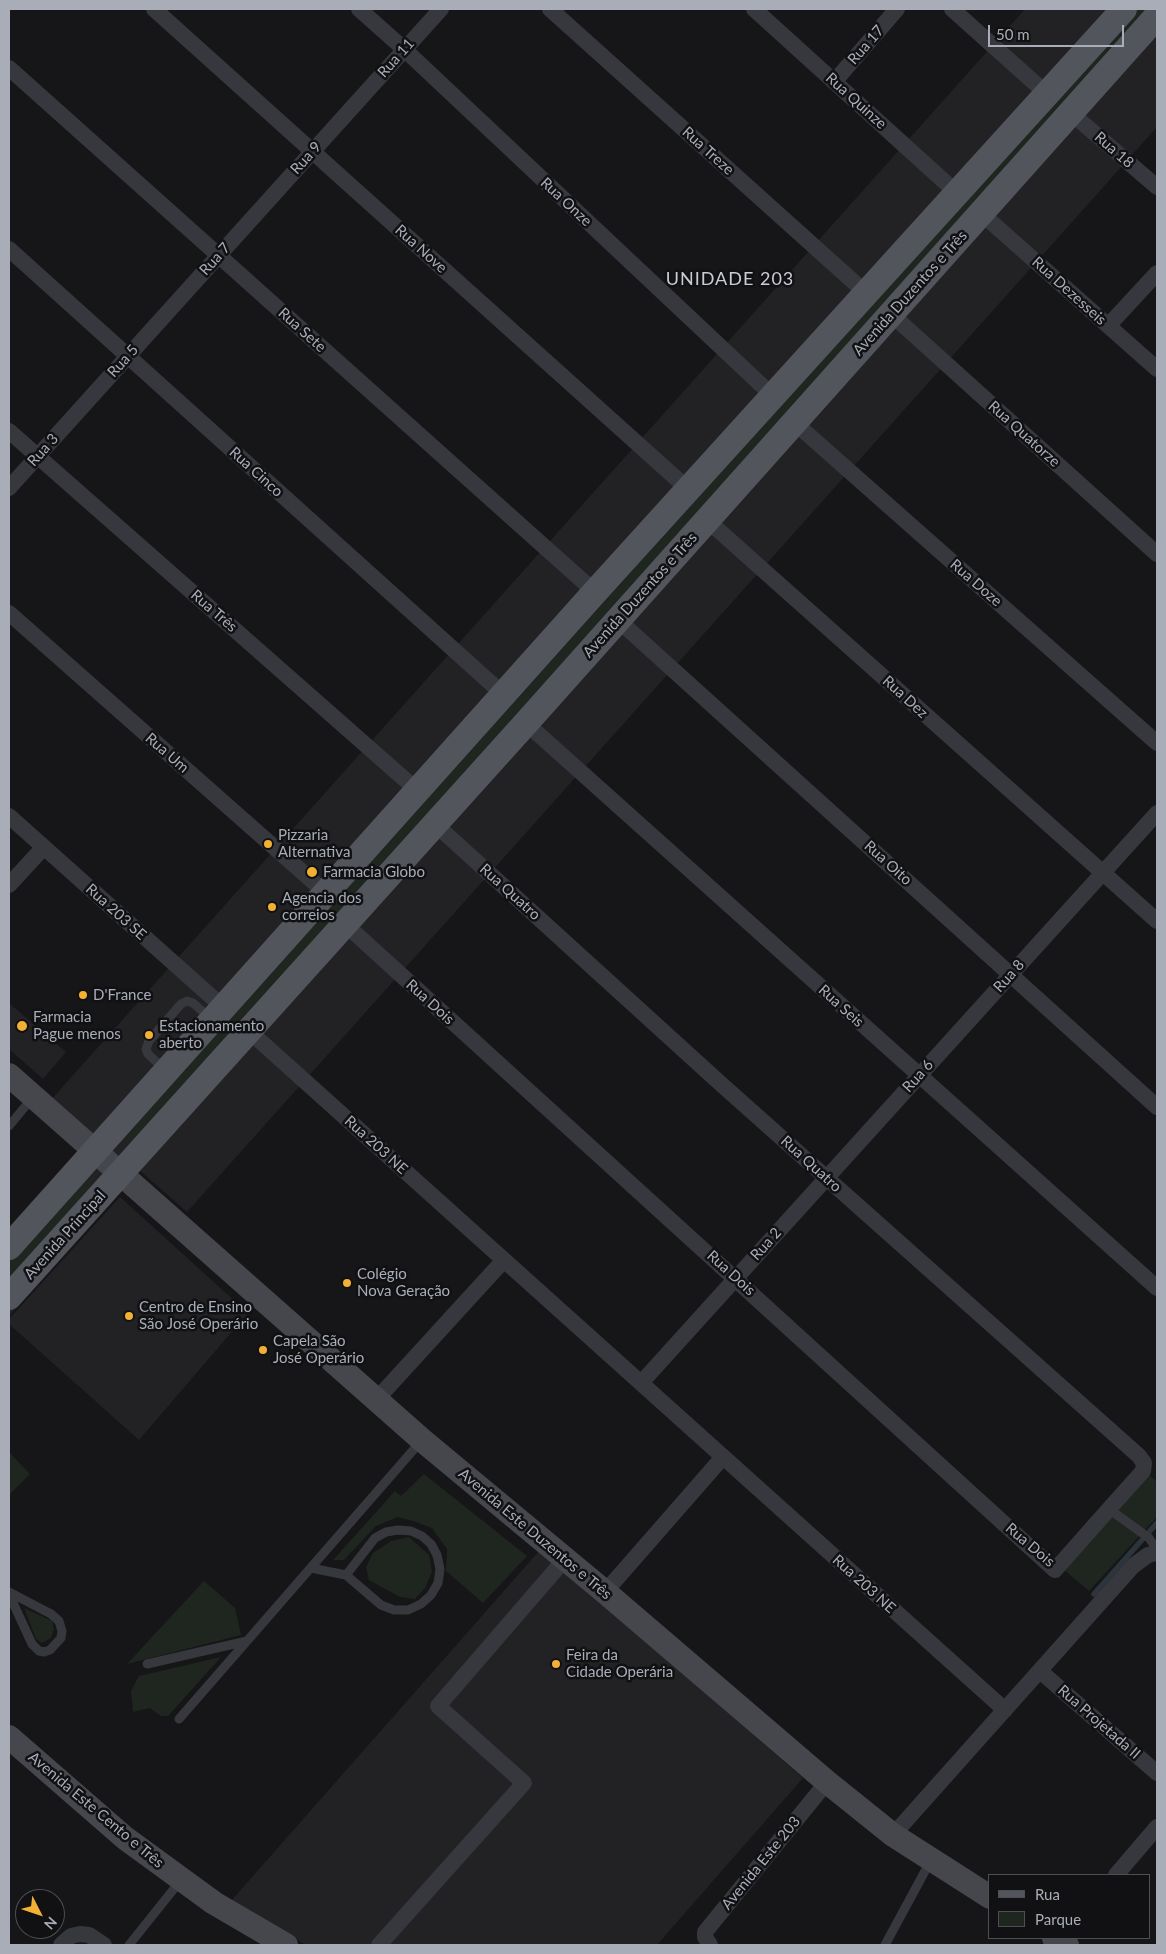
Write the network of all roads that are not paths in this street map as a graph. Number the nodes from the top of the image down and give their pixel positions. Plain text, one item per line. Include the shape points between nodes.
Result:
1 (154, 9) edge
2 (358, 9) edge
3 (441, 9) edge
4 (550, 9) edge
5 (754, 9) edge
6 (897, 9) edge
7 (952, 9) edge
8 (1124, 9) edge
9 (1157, 16) edge
10 (404, 49) junction
11 (9, 68) edge
12 (834, 82) junction
13 (1047, 94) junction
14 (352, 107) joint
15 (1071, 113) junction
16 (312, 151) junction
17 (1157, 187) edge
18 (957, 193) junction
19 (261, 209) joint
20 (981, 213) junction
21 (9, 249) edge
22 (218, 255) junction
23 (1157, 273) edge
24 (866, 293) junction
25 (170, 310) joint
26 (891, 314) junction
27 (1108, 326) junction
28 (128, 356) junction
29 (1157, 369) edge
30 (773, 396) junction
31 (77, 412) joint
32 (794, 423) junction
33 (9, 431) edge
34 (38, 456) junction
35 (9, 488) edge
36 (688, 489) junction
37 (707, 520) junction
38 (1157, 554) edge
39 (595, 592) junction
40 (9, 614) edge
41 (618, 620) junction
42 (504, 695) junction
43 (526, 723) junction
44 (1157, 743) edge
45 (418, 791) junction
46 (9, 816) edge
47 (1152, 818) edge
48 (435, 824) junction
49 (44, 847) junction
50 (1102, 873) junction
51 (9, 885) edge
52 (326, 893) junction
53 (1157, 921) edge
54 (345, 924) junction
55 (1010, 974) junction
56 (218, 1014) junction
57 (964, 1026) joint
58 (249, 1031) junction
59 (9, 1075) edge
60 (919, 1075) junction
61 (34, 1096) junction
62 (1157, 1107) edge
63 (9, 1126) edge
64 (96, 1150) junction
65 (121, 1172) junction
66 (826, 1178) junction
67 (9, 1247) edge
68 (504, 1260) junction
69 (736, 1278) junction
70 (1157, 1288) edge
71 (9, 1297) edge
72 (641, 1383) junction
73 (376, 1400) junction
74 (422, 1440) junction
75 (723, 1457) junction
76 (1109, 1509) junction
77 (1154, 1548) edge
78 (565, 1559) junction
79 (311, 1568) junction
80 (346, 1575) junction
81 (606, 1592) junction
82 (9, 1593) edge
83 (247, 1641) junction
84 (148, 1664) dead end
85 (1040, 1671) junction
86 (1005, 1710) junction
87 (179, 1719) dead end
88 (9, 1737) edge
89 (1157, 1773) edge
90 (827, 1782) junction
91 (1157, 1827) edge
92 (893, 1835) junction
93 (931, 1860) junction
94 (1117, 1874) edge
95 (181, 1879) junction
96 (988, 1896) edge
97 (62, 1944) edge
98 (104, 1945) edge
99 (129, 1945) edge
100 (286, 1945) edge
101 (379, 1945) edge
102 (710, 1945) edge
103 (885, 1945) edge

1 - 16 street, Rua Nove
2 - 10 street, Rua Onze
3 - 10 street, Rua 11
4 - 24 street, Rua Treze
5 - 12 street, Rua Quinze
6 - 12 street, Rua 17
7 - 13 street
8 - 13 main road
9 - 15 main road, Avenida Duzentos e Três
10 - 14 street, Rua 11
10 - 30 street, Rua Onze
11 - 22 street, Rua Sete
12 - 18 street, Rua Quinze
13 - 18 main road
14 - 16 street, Rua 9
15 - 17 street, Rua 18
15 - 20 main road, Avenida Duzentos e Três
16 - 19 street, Rua 9
16 - 36 street, Rua Nove
18 - 24 main road
19 - 22 street, Rua 7
20 - 26 main road, Avenida Duzentos e Três
20 - 27 street, Rua Dezesseis
21 - 28 street, Rua Cinco
22 - 25 street, Rua 7
22 - 39 street, Rua Sete
23 - 27 street
24 - 30 main road
25 - 28 street, Rua 5
26 - 32 main road, Avenida Duzentos e Três
26 - 38 street, Rua Quatorze
27 - 29 street, Rua Dezesseis
28 - 31 street, Rua 5
28 - 42 street, Rua Cinco
30 - 36 main road
31 - 34 street, Rua 3
32 - 37 main road, Avenida Duzentos e Três
32 - 44 street, Rua Doze
33 - 34 street, Rua Três
34 - 35 street, Rua 3
34 - 45 street, Rua Três
36 - 39 main road
37 - 41 main road, Avenida Duzentos e Três
37 - 50 street, Rua Dez
39 - 42 main road
40 - 52 street, Rua Um
41 - 43 main road, Avenida Duzentos e Três
41 - 55 street, Rua Oito
42 - 45 main road
43 - 48 main road, Avenida Duzentos e Três
43 - 60 street, Rua Seis
45 - 52 main road
46 - 49 street, Rua 203 SE
47 - 50 street
48 - 54 main road, Avenida Duzentos e Três
48 - 66 street, Rua Quatro
49 - 51 street
49 - 56 street, Rua 203 SE
50 - 53 street, Rua Dez
50 - 55 street, Rua 8
52 - 56 main road
54 - 58 main road, Avenida Duzentos e Três
54 - 69 street, Rua Dois
55 - 57 street, Rua 8
55 - 62 street, Rua Oito
56 - 64 main road
57 - 60 street, Rua 6
58 - 65 main road, Avenida Duzentos e Três
58 - 68 street, Rua 203 NE
59 - 61 main road, Avenida Este Duzentos e Três
60 - 66 street, Rua 6
60 - 70 street, Rua Seis
61 - 63 lane
61 - 64 main road, Avenida Este Duzentos e Três
64 - 65 main road, Avenida Este Duzentos e Três
64 - 67 main road
65 - 71 main road, Avenida Principal
65 - 73 main road, Avenida Este Duzentos e Três
66 - 69 street, Rua 2
66 - 76 street, Rua Quatro via 1139,1456 1144,1463 1143,1470
68 - 72 street, Rua 203 NE
68 - 73 street
69 - 72 street, Rua 2
69 - 76 street, Rua Dois via 1055,1570
72 - 75 street, Rua 203 NE
73 - 74 main road, Avenida Este Duzentos e Três
74 - 78 main road, Avenida Este Duzentos e Três
74 - 79 lane
75 - 81 street
75 - 86 street, Rua 203 NE
76 - 77 lane via 1137,1528
77 - 85 street via 1133,1566
78 - 81 main road, Avenida Este Duzentos e Três
78 - 101 street via 438,1706 524,1783
79 - 80 lane
79 - 83 lane
80 - 80 lane via 375,1538 398,1530 422,1536 431,1544 440,1569 438,1583 431,1595 408,1610 394,1610 381,1605
81 - 90 main road, Avenida Este Duzentos e Três
82 - 82 lane via 32,1644 39,1651 50,1650 61,1638 59,1621
83 - 84 lane
83 - 87 lane
85 - 86 street
85 - 89 street, Rua Projetada II
86 - 92 street
88 - 95 main road, Avenida Este Cento e Três via 125,1838
90 - 92 main road, Avenida Este Duzentos e Três
90 - 102 street, Avenida Este 203 via 705,1932
91 - 94 street
92 - 93 main road, Avenida Este Duzentos e Três
93 - 96 main road, Avenida Este Duzentos e Três
93 - 103 lane
95 - 99 lane
95 - 100 main road, Avenida Este Cento e Três via 214,1904
97 - 98 street via 71,1936 80,1934 89,1935

